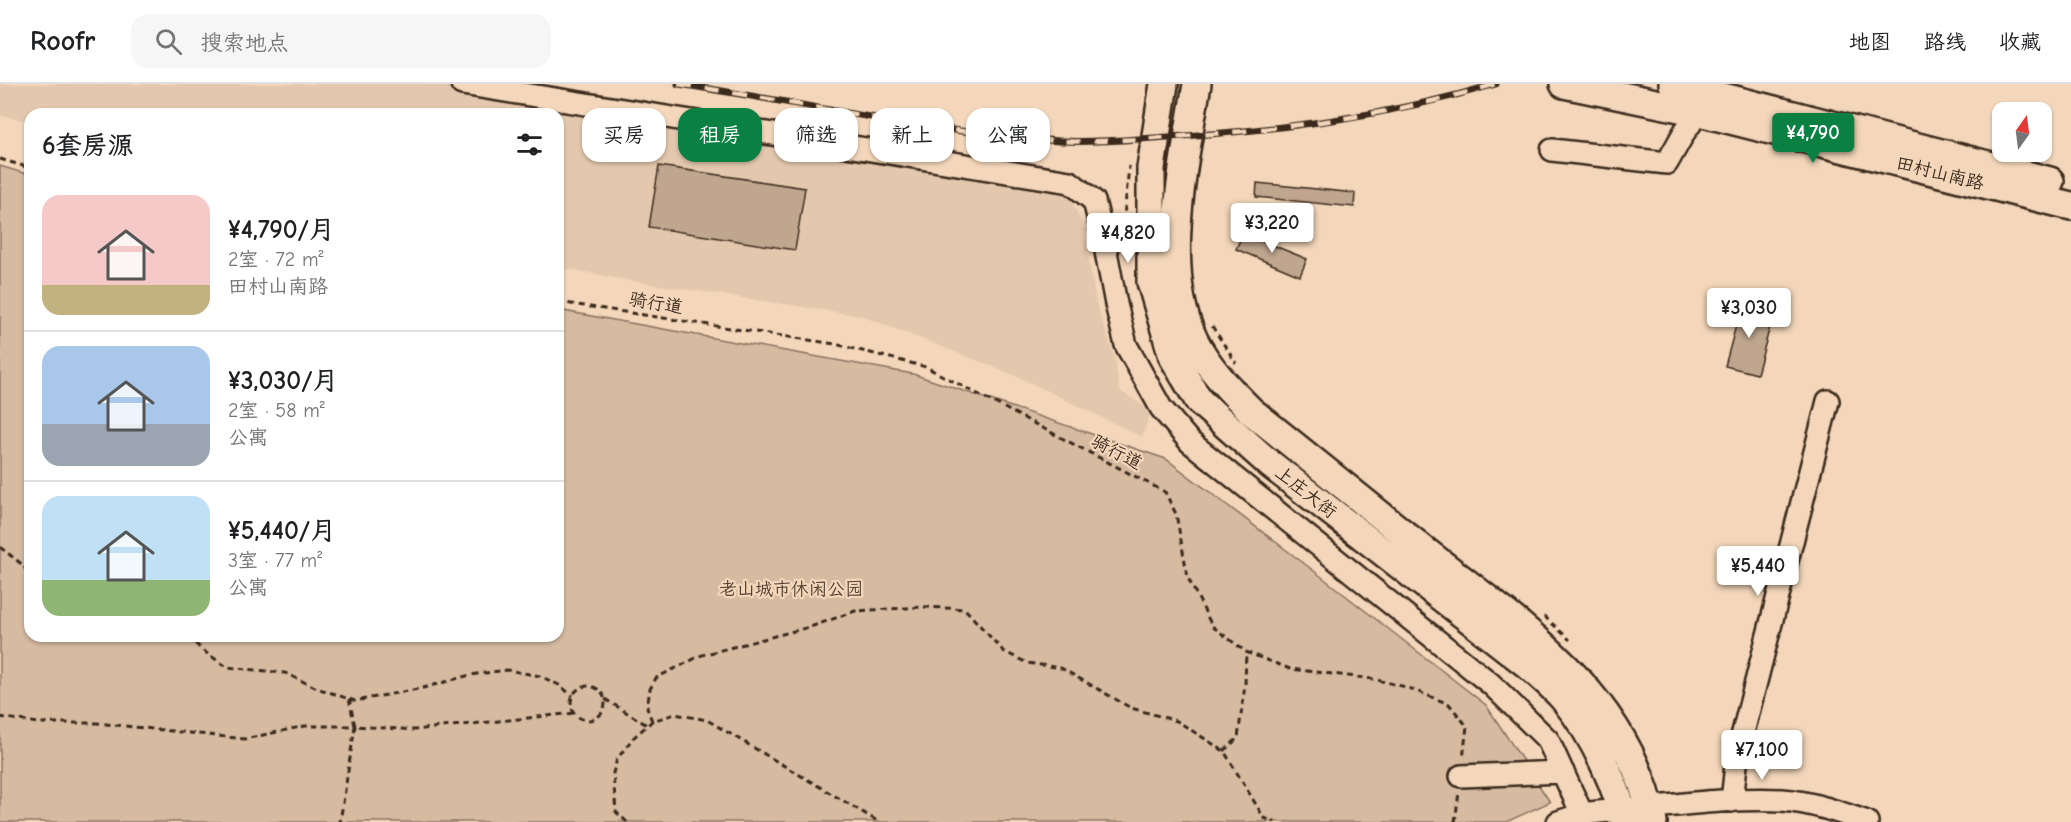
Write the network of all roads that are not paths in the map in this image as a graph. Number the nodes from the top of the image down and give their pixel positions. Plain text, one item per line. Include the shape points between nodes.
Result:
1 (462, 84) edge
2 (1164, 84) edge
3 (1197, 84) edge
4 (1564, 84) edge
5 (1673, 84) edge
6 (1699, 112) junction
7 (1552, 150) dead end
8 (2071, 187) edge
9 (2071, 206) edge
10 (1828, 401) dead end
11 (1563, 772) junction
12 (1461, 776) road end
13 (1732, 801) junction
14 (1582, 814) junction
15 (1652, 815) edge
16 (1624, 816) edge
17 (1558, 822) edge
18 (1867, 822) edge

1 - 11 street via 1070,182 1094,201 1126,345 1161,408 1190,442 1491,684 1548,740
2 - 16 main road, 上庄大街 via 1151,168 1151,282 1173,357 1199,401 1270,464 1527,664 1563,698 1582,723 1611,777
3 - 15 main road, 上庄大街 via 1176,228 1179,285 1194,340 1221,380 1251,411 1517,623 1584,684 1621,738
4 - 6 main road, 田村山南路
5 - 8 main road, 田村山南路
6 - 7 street via 1667,163
6 - 9 main road, 田村山南路
10 - 13 street via 1737,756
11 - 12 street
11 - 14 street
13 - 15 street
13 - 18 street via 1783,800 1828,808
14 - 16 street
14 - 17 street
15 - 16 street

